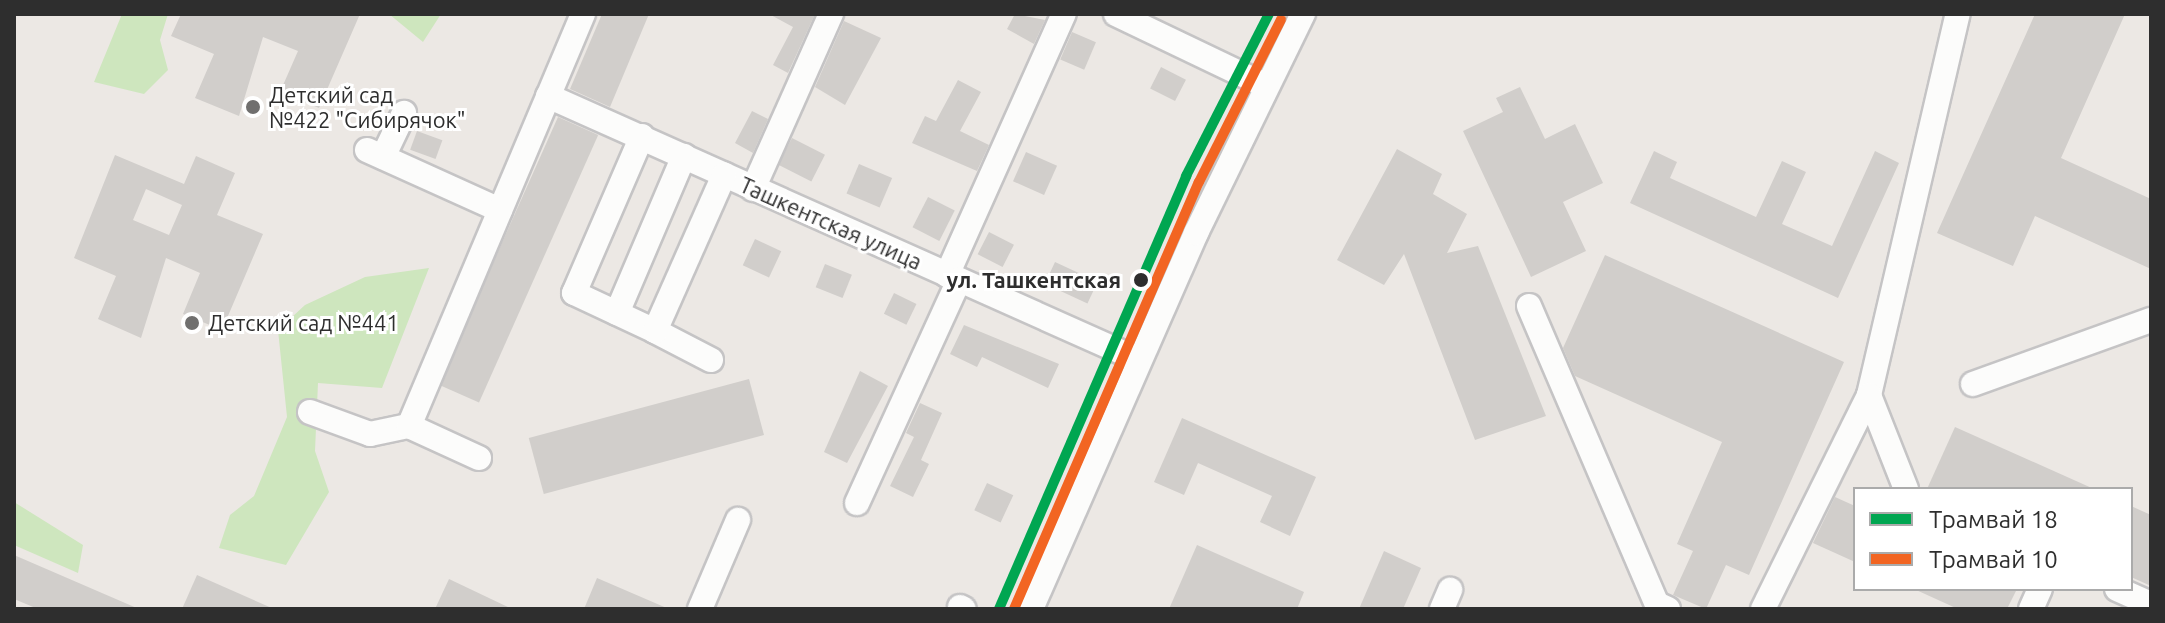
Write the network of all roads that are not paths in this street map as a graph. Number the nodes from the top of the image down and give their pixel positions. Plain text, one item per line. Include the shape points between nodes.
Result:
1 (583, 14) edge
2 (831, 14) edge
3 (1064, 14) edge
4 (1116, 14) edge
5 (1303, 14) edge
6 (1958, 14) edge
7 (1266, 86) junction
8 (548, 96) junction
9 (404, 113) dead end
10 (648, 139) junction
11 (684, 156) junction
12 (724, 175) junction
13 (753, 189) junction
14 (500, 210) junction
15 (953, 277) junction
16 (1529, 306) dead end
17 (617, 313) junction
18 (2151, 320) edge
19 (655, 331) junction
20 (711, 360) dead end
21 (1139, 360) junction
22 (1973, 384) dead end
23 (1869, 395) junction
24 (310, 412) dead end
25 (409, 426) junction
26 (479, 458) dead end
27 (1905, 487) edge
28 (857, 503) dead end
29 (738, 520) dead end
30 (2122, 591) edge
31 (2151, 604) edge
32 (700, 609) edge
33 (1031, 609) edge
34 (1668, 609) edge
35 (1763, 609) edge

1 - 8 street
2 - 13 street
3 - 15 street
4 - 7 street
5 - 7 street
6 - 23 street
7 - 21 street
8 - 10 street, Ташкентская улица
8 - 14 street
9 - 14 street via 375,154
10 - 11 street, Ташкентская улица
10 - 17 street via 574,293
11 - 12 street, Ташкентская улица
11 - 17 street
12 - 13 street, Ташкентская улица
12 - 19 street
13 - 15 street, Ташкентская улица
14 - 25 street
15 - 21 street, Ташкентская улица
15 - 28 street
16 - 34 street via 1657,604
17 - 19 street
18 - 22 street
19 - 20 street
21 - 33 street
23 - 27 street
23 - 35 street
24 - 25 street via 370,434
25 - 26 street
29 - 32 street
30 - 31 street

